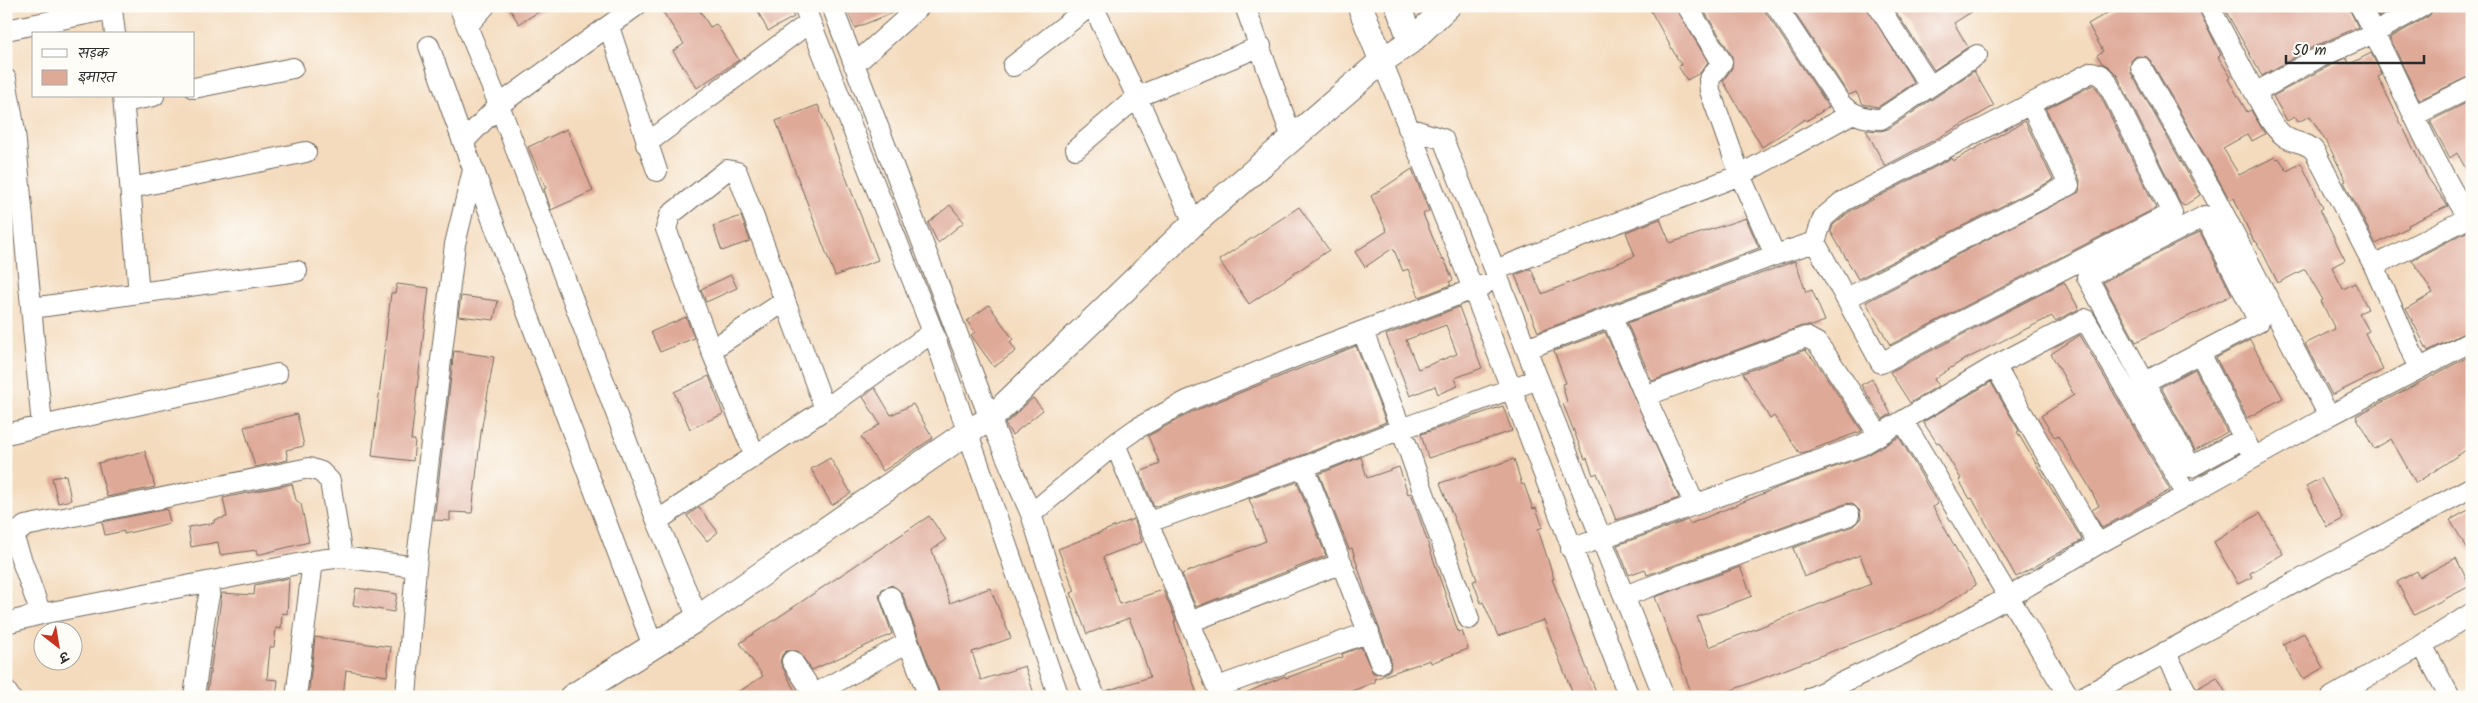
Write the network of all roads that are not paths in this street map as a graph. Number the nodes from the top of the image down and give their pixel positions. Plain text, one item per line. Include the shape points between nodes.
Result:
1 (459, 6) edge
2 (484, 6) edge
3 (636, 6) edge
4 (832, 6) edge
5 (920, 6) edge
6 (1091, 6) edge
7 (1246, 6) edge
8 (1360, 6) edge
9 (1398, 6) edge
10 (1448, 6) edge
11 (1687, 6) edge
12 (1776, 6) edge
13 (1878, 6) edge
14 (2209, 6) edge
15 (2360, 6) edge
16 (2423, 6) edge
17 (116, 8) edge
18 (807, 14) edge
19 (468, 25) junction
20 (609, 27) junction
21 (6, 30) edge
22 (115, 32) edge
23 (2374, 33) junction
24 (1411, 40) junction
25 (429, 46) dead end
26 (1261, 46) junction
27 (1977, 55) dead end
28 (1382, 61) junction
29 (854, 65) junction
30 (1013, 66) dead end
31 (2141, 67) dead end
32 (292, 68) dead end
33 (6, 79) edge
34 (1930, 86) junction
35 (2472, 87) edge
36 (195, 88) edge
37 (2255, 94) junction
38 (1138, 97) junction
39 (124, 99) edge
40 (499, 105) junction
41 (2030, 105) junction
42 (1851, 114) junction
43 (2415, 115) junction
44 (1408, 128) junction
45 (11, 133) edge
46 (1292, 138) junction
47 (463, 142) junction
48 (646, 144) junction
49 (1076, 149) dead end
50 (306, 152) dead end
51 (474, 170) junction
52 (657, 171) dead end
53 (1740, 175) junction
54 (131, 188) junction
55 (2470, 216) edge
56 (1194, 223) junction
57 (1815, 242) junction
58 (1775, 255) junction
59 (2374, 266) junction
60 (297, 271) dead end
61 (1497, 275) junction
62 (1473, 289) junction
63 (137, 293) junction
64 (1847, 298) junction
65 (785, 301) junction
66 (32, 308) junction
67 (1612, 318) junction
68 (932, 332) junction
69 (1363, 332) junction
70 (2472, 341) edge
71 (1526, 349) junction
72 (711, 350) junction
73 (2200, 353) junction
74 (1996, 366) junction
75 (2419, 369) junction
76 (277, 374) dead end
77 (1538, 379) junction
78 (2145, 382) junction
79 (1510, 389) junction
80 (1644, 396) junction
81 (825, 409) junction
82 (2329, 416) junction
83 (990, 419) junction
84 (1903, 421) junction
85 (42, 426) junction
86 (1401, 429) junction
87 (966, 433) junction
88 (6, 434) edge
89 (1879, 436) junction
90 (2244, 438) junction
91 (1115, 444) junction
92 (755, 456) junction
93 (2254, 458) junction
94 (1304, 467) junction
95 (2472, 487) edge
96 (2187, 495) junction
97 (1695, 505) junction
98 (1031, 514) junction
99 (1849, 515) dead end
100 (657, 521) junction
101 (1149, 522) junction
102 (1601, 539) junction
103 (2098, 544) junction
104 (1571, 549) junction
105 (342, 557) junction
106 (314, 561) junction
107 (1342, 563) junction
108 (416, 567) junction
109 (212, 581) junction
110 (1624, 596) junction
111 (891, 597) dead end
112 (2009, 597) junction
113 (2472, 613) edge
114 (42, 614) junction
115 (698, 618) junction
116 (1469, 619) dead end
117 (1190, 622) junction
118 (6, 623) edge
119 (1369, 632) junction
120 (908, 642) junction
121 (2422, 645) junction
122 (653, 646) junction
123 (2165, 652) junction
124 (792, 661) dead end
125 (1380, 663) dead end
126 (6, 690) edge
127 (1219, 692) edge
128 (816, 695) edge
129 (10, 697) edge
130 (194, 697) edge
131 (296, 697) edge
132 (406, 697) edge
133 (572, 697) edge
134 (929, 697) edge
135 (1059, 697) edge
136 (1095, 697) edge
137 (1629, 697) edge
138 (1664, 697) edge
139 (1812, 697) edge
140 (2069, 697) edge
141 (2082, 697) edge
142 (2189, 697) edge
143 (2332, 697) edge
144 (2450, 697) edge

1 - 19 street
2 - 19 street
3 - 20 street
4 - 29 street
5 - 29 street
6 - 30 street
6 - 38 street
7 - 26 street
8 - 28 street
9 - 24 street
10 - 24 street
11 - 53 street via 1722,62 1709,80 1710,91
12 - 42 street via 1841,104
13 - 34 street
14 - 37 street
15 - 23 street
16 - 23 street
17 - 21 street
17 - 22 street
18 - 48 street
18 - 68 street
19 - 40 street
20 - 40 street
20 - 48 street
23 - 37 street via 2314,60
23 - 43 street
24 - 28 street
25 - 47 street
26 - 38 street
26 - 46 street
27 - 34 street
28 - 44 street
28 - 46 street
29 - 83 street
31 - 82 street via 2214,195
32 - 36 street
33 - 45 street
34 - 42 street via 1881,119
35 - 43 street
37 - 59 street via 2285,137 2310,146 2315,152
38 - 49 street
38 - 56 street
39 - 54 street
40 - 47 street
40 - 100 street
41 - 57 street via 1842,202 1823,218
41 - 64 street via 2069,185
41 - 64 street via 2092,72 2101,75 2172,213 1881,363
42 - 53 street
43 - 55 street via 2444,179
44 - 61 street via 1443,139
44 - 62 street
45 - 66 street
46 - 56 street
47 - 51 street
48 - 52 street
50 - 54 street
51 - 108 street via 455,244
51 - 122 street
53 - 58 street
53 - 61 street
54 - 63 street
55 - 59 street
56 - 83 street
57 - 58 street
57 - 64 street
58 - 67 street
59 - 75 street
60 - 63 street
61 - 62 street
61 - 71 street
62 - 69 street
62 - 79 street
63 - 66 street
65 - 72 street
65 - 72 street via 737,172 727,170 670,214 666,229
65 - 81 street
66 - 85 street
67 - 71 street
67 - 80 street
68 - 81 street
68 - 87 street
69 - 86 street
69 - 91 street via 1187,401
70 - 75 street
71 - 77 street
72 - 92 street
73 - 78 street
73 - 78 street via 2259,322 2205,216 2087,276
73 - 90 street
74 - 84 street
74 - 96 street via 2085,319
74 - 103 street
75 - 82 street
76 - 85 street
77 - 79 street
77 - 102 street
78 - 90 street via 2191,467
79 - 86 street
79 - 104 street
80 - 89 street via 1806,337 1817,343 1829,359
80 - 97 street
81 - 92 street
82 - 93 street
83 - 87 street
83 - 98 street
84 - 89 street
84 - 112 street
85 - 88 street
86 - 94 street
86 - 116 street
87 - 115 street
87 - 135 street
89 - 97 street
90 - 93 street
91 - 98 street
91 - 101 street
92 - 100 street
93 - 96 street
94 - 101 street
94 - 107 street
95 - 123 street
96 - 103 street
97 - 102 street
98 - 136 street via 1069,633
99 - 110 street
100 - 115 street
101 - 117 street
102 - 104 street
102 - 110 street
103 - 112 street
104 - 137 street
105 - 106 street
105 - 108 street
105 - 114 street via 330,481 321,472 309,468 25,526 13,536
106 - 109 street
106 - 131 street
107 - 117 street
107 - 119 street
108 - 132 street
109 - 114 street
109 - 130 street
110 - 138 street
111 - 120 street
112 - 139 street via 1903,654
112 - 140 street
113 - 121 street
114 - 118 street
115 - 122 street
117 - 127 street
119 - 125 street
119 - 127 street
120 - 128 street
120 - 134 street
121 - 143 street
121 - 144 street
122 - 133 street
123 - 141 street
123 - 142 street
124 - 128 street
126 - 129 street

